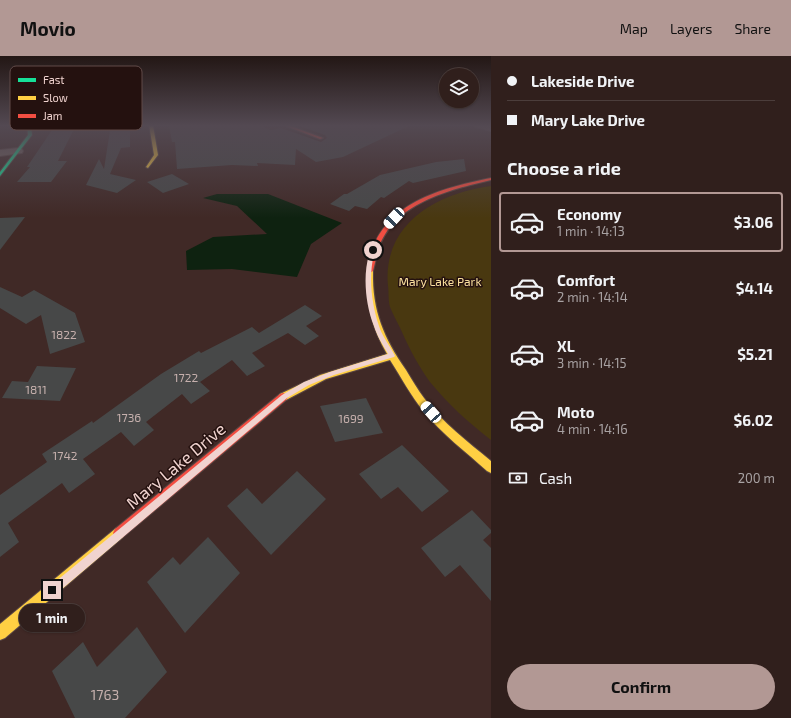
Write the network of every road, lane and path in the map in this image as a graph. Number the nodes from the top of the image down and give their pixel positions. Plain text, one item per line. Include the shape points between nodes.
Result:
1 (14, 156) edge
2 (155, 156) edge
3 (148, 167) dead end
4 (0, 175) edge
5 (491, 179) edge
6 (392, 356) junction
7 (491, 468) edge
8 (0, 634) edge

1 - 4 street
2 - 3 street
5 - 6 street via 461,185 423,198 394,218 377,239 369,264 370,301 376,327
6 - 7 street via 421,401 451,434
6 - 8 street, Mary Lake Drive via 326,376 284,396

